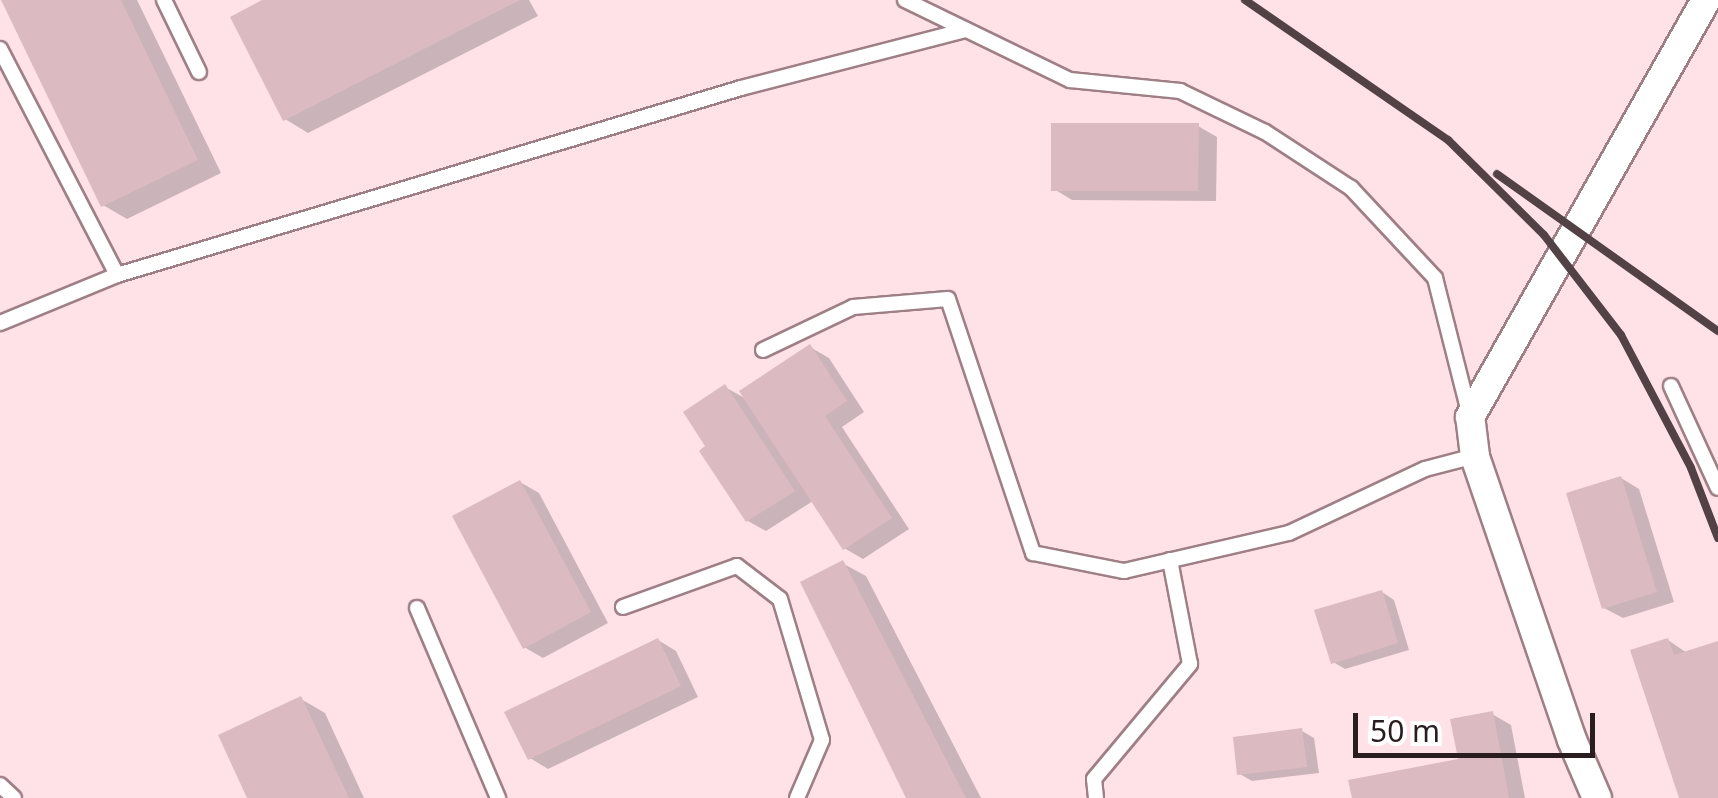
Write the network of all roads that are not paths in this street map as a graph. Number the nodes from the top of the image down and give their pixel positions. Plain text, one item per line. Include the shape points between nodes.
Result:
1 (164, 0) edge
2 (904, 0) edge
3 (1706, 0) edge
4 (966, 30) junction
5 (0, 49) edge
6 (199, 72) dead end
7 (116, 275) junction
8 (0, 324) edge
9 (763, 350) dead end
10 (1671, 386) dead end
11 (1470, 417) junction
12 (1475, 456) junction
13 (1718, 488) edge
14 (1170, 560) junction
15 (623, 607) dead end
16 (417, 608) dead end
17 (0, 785) edge
18 (14, 798) edge
19 (498, 798) edge
20 (797, 798) edge
21 (1096, 798) edge
22 (1596, 798) edge

1 - 6 lane
2 - 4 lane
3 - 11 street
4 - 7 lane via 741,88
4 - 11 lane via 1070,80 1180,92 1264,132 1351,188 1435,278
5 - 7 lane
7 - 8 lane
9 - 14 lane via 853,307 948,299 1033,553 1124,571
10 - 13 lane
11 - 12 street
12 - 14 lane via 1424,468 1288,533
12 - 22 street
14 - 21 lane via 1190,664 1094,779
15 - 20 lane via 737,566 780,599 822,740
16 - 19 lane
17 - 18 lane

